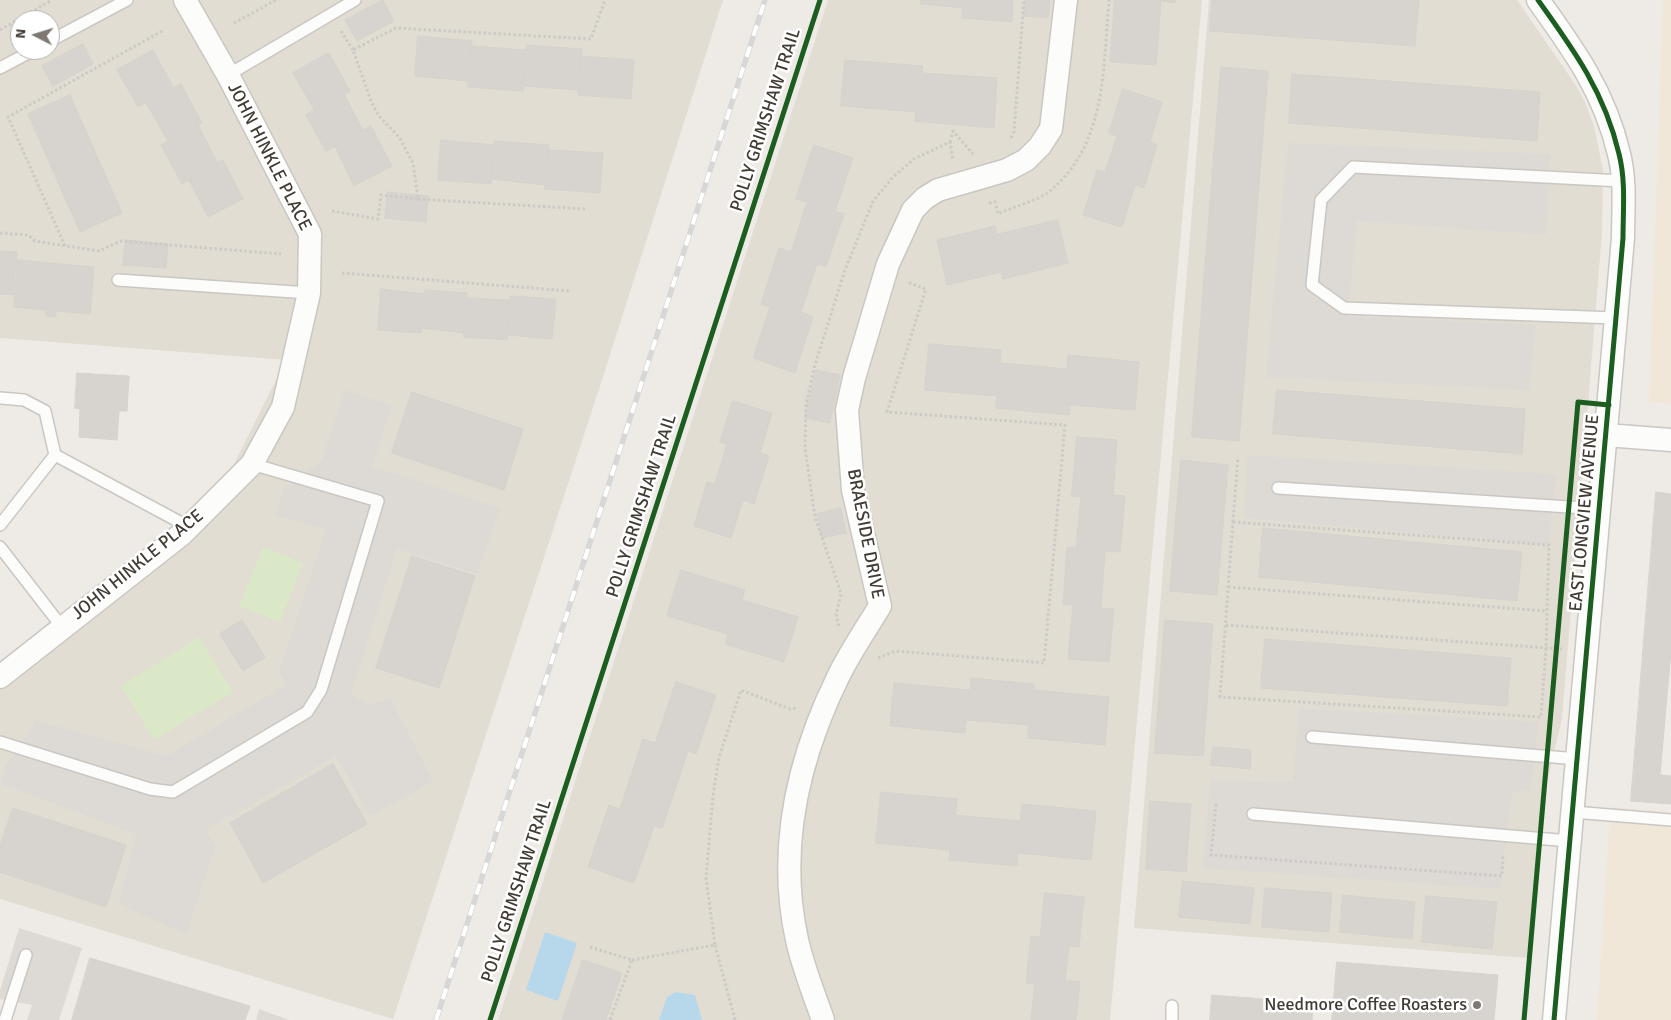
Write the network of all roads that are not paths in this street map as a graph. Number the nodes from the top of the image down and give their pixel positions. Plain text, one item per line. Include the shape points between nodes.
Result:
1 (127, 0) edge
2 (185, 0) edge
3 (355, 0) edge
4 (1066, 0) edge
5 (1538, 0) edge
6 (60, 36) edge
7 (15, 60) edge
8 (0, 68) edge
9 (228, 74) junction
10 (1622, 181) junction
11 (118, 280) dead end
12 (309, 293) junction
13 (1616, 318) junction
14 (0, 398) edge
15 (1606, 435) junction
16 (1671, 440) edge
17 (55, 455) junction
18 (252, 464) junction
19 (1278, 488) dead end
20 (1600, 509) junction
21 (0, 525) edge
22 (189, 527) junction
23 (0, 547) edge
24 (62, 627) junction
25 (0, 677) edge
26 (1312, 737) dead end
27 (0, 742) edge
28 (1578, 759) junction
29 (1573, 812) junction
30 (1253, 814) dead end
31 (1671, 820) edge
32 (1570, 841) junction
33 (26, 955) dead end
34 (1172, 1006) dead end
35 (5, 1020) edge
36 (823, 1020) edge
37 (1172, 1020) edge
38 (1554, 1020) edge

1 - 6 lane
2 - 9 street, JOHN HINKLE PLACE
3 - 9 lane
4 - 36 street, BRAESIDE DRIVE via 1051,128 1026,160 1007,170 938,190 913,210 888,264 854,378 847,410 853,490 880,606 840,673 812,738 795,800 789,847 790,895 797,941
5 - 10 street, EAST LONGVIEW AVENUE via 1592,79 1620,156
7 - 8 lane
9 - 12 street, JOHN HINKLE PLACE via 310,234
10 - 13 street, EAST LONGVIEW AVENUE via 1623,238
10 - 13 lane via 1353,167 1321,200 1312,285 1344,308
11 - 12 lane
12 - 18 street, JOHN HINKLE PLACE via 283,407
13 - 15 street, EAST LONGVIEW AVENUE
14 - 17 lane via 24,400 45,411
15 - 16 street
15 - 20 street, EAST LONGVIEW AVENUE
17 - 21 lane
17 - 22 lane
18 - 22 street, JOHN HINKLE PLACE
18 - 27 lane via 378,501 320,690 308,712 174,792 150,789
19 - 20 lane
20 - 28 street, EAST LONGVIEW AVENUE
22 - 24 street, JOHN HINKLE PLACE
23 - 24 lane
24 - 25 street, JOHN HINKLE PLACE
26 - 28 lane
28 - 29 street, EAST LONGVIEW AVENUE
29 - 31 lane
29 - 32 street, EAST LONGVIEW AVENUE
30 - 32 lane
32 - 38 street, EAST LONGVIEW AVENUE
33 - 35 lane
34 - 37 lane

